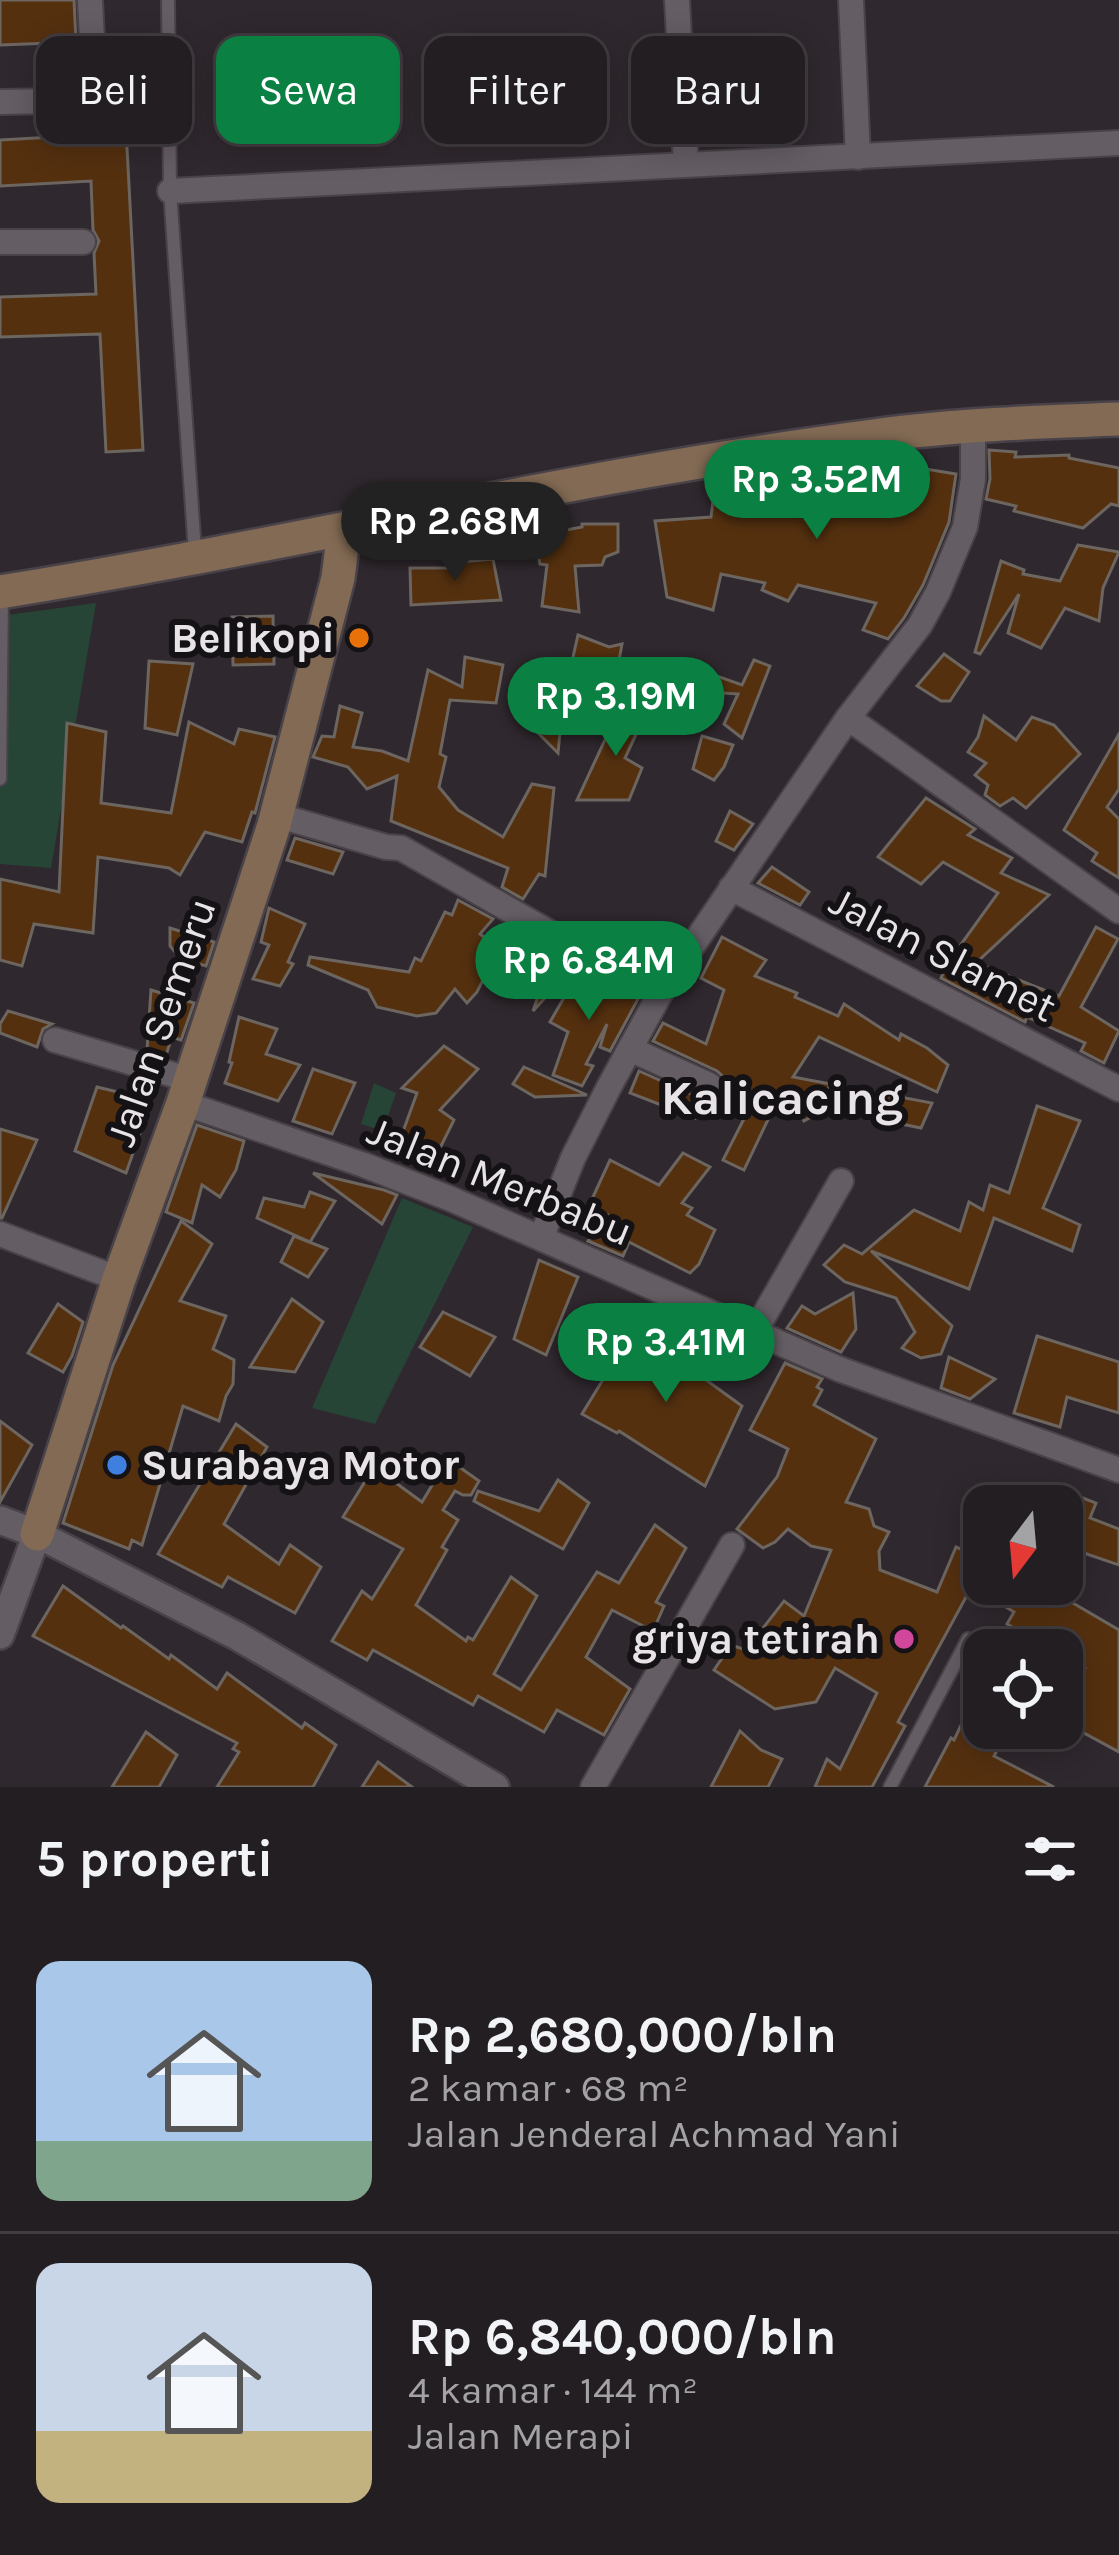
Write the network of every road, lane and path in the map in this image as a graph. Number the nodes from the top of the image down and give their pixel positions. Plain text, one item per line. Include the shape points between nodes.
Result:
1 (90, 0) edge
2 (168, 0) edge
3 (677, 0) edge
4 (851, 0) edge
5 (92, 36) edge
6 (36, 101) edge
7 (0, 102) edge
8 (1119, 143) edge
9 (859, 157) junction
10 (686, 165) junction
11 (170, 191) junction
12 (0, 242) edge
13 (83, 242) dead end
14 (1119, 419) edge
15 (973, 427) junction
16 (344, 530) junction
17 (196, 559) junction
18 (7, 586) edge
19 (848, 718) junction
20 (0, 779) edge
21 (276, 814) junction
22 (731, 888) junction
23 (1119, 911) edge
24 (661, 992) junction
25 (55, 1040) dead end
26 (630, 1049) junction
27 (709, 1085) dead end
28 (1119, 1089) edge
29 (187, 1092) junction
30 (841, 1181) dead end
31 (0, 1234) edge
32 (541, 1238) junction
33 (119, 1279) junction
34 (754, 1333) junction
35 (1119, 1469) edge
36 (0, 1520) edge
37 (37, 1534) junction
38 (732, 1545) dead end
39 (0, 1635) edge
40 (963, 1648) edge
41 (493, 1787) edge
42 (593, 1787) edge
43 (890, 1787) edge

1 - 5 street
2 - 11 lane
3 - 10 street
4 - 9 street
6 - 7 street
8 - 9 street
9 - 10 street
10 - 11 street
11 - 17 lane
12 - 13 street
14 - 15 main road
15 - 16 main road via 762,452
15 - 19 street via 970,503 945,574 920,625
16 - 17 main road
16 - 21 main road, Jalan Semeru
17 - 18 main road
18 - 20 lane
19 - 22 street
19 - 23 street
21 - 24 street via 401,848
21 - 29 main road, Jalan Semeru
22 - 24 street
22 - 28 street, Jalan Slamet
24 - 26 street
25 - 29 street, Jalan Merbabu
26 - 27 street
26 - 32 street
29 - 32 street, Jalan Merbabu
29 - 33 main road, Jalan Semeru
30 - 34 street
31 - 33 street
32 - 34 street, Jalan Merbabu
33 - 37 main road, Jalan Semeru
34 - 35 street, Jalan Merbabu
36 - 37 street
37 - 39 street
37 - 41 street via 237,1636
38 - 42 street
40 - 43 lane

